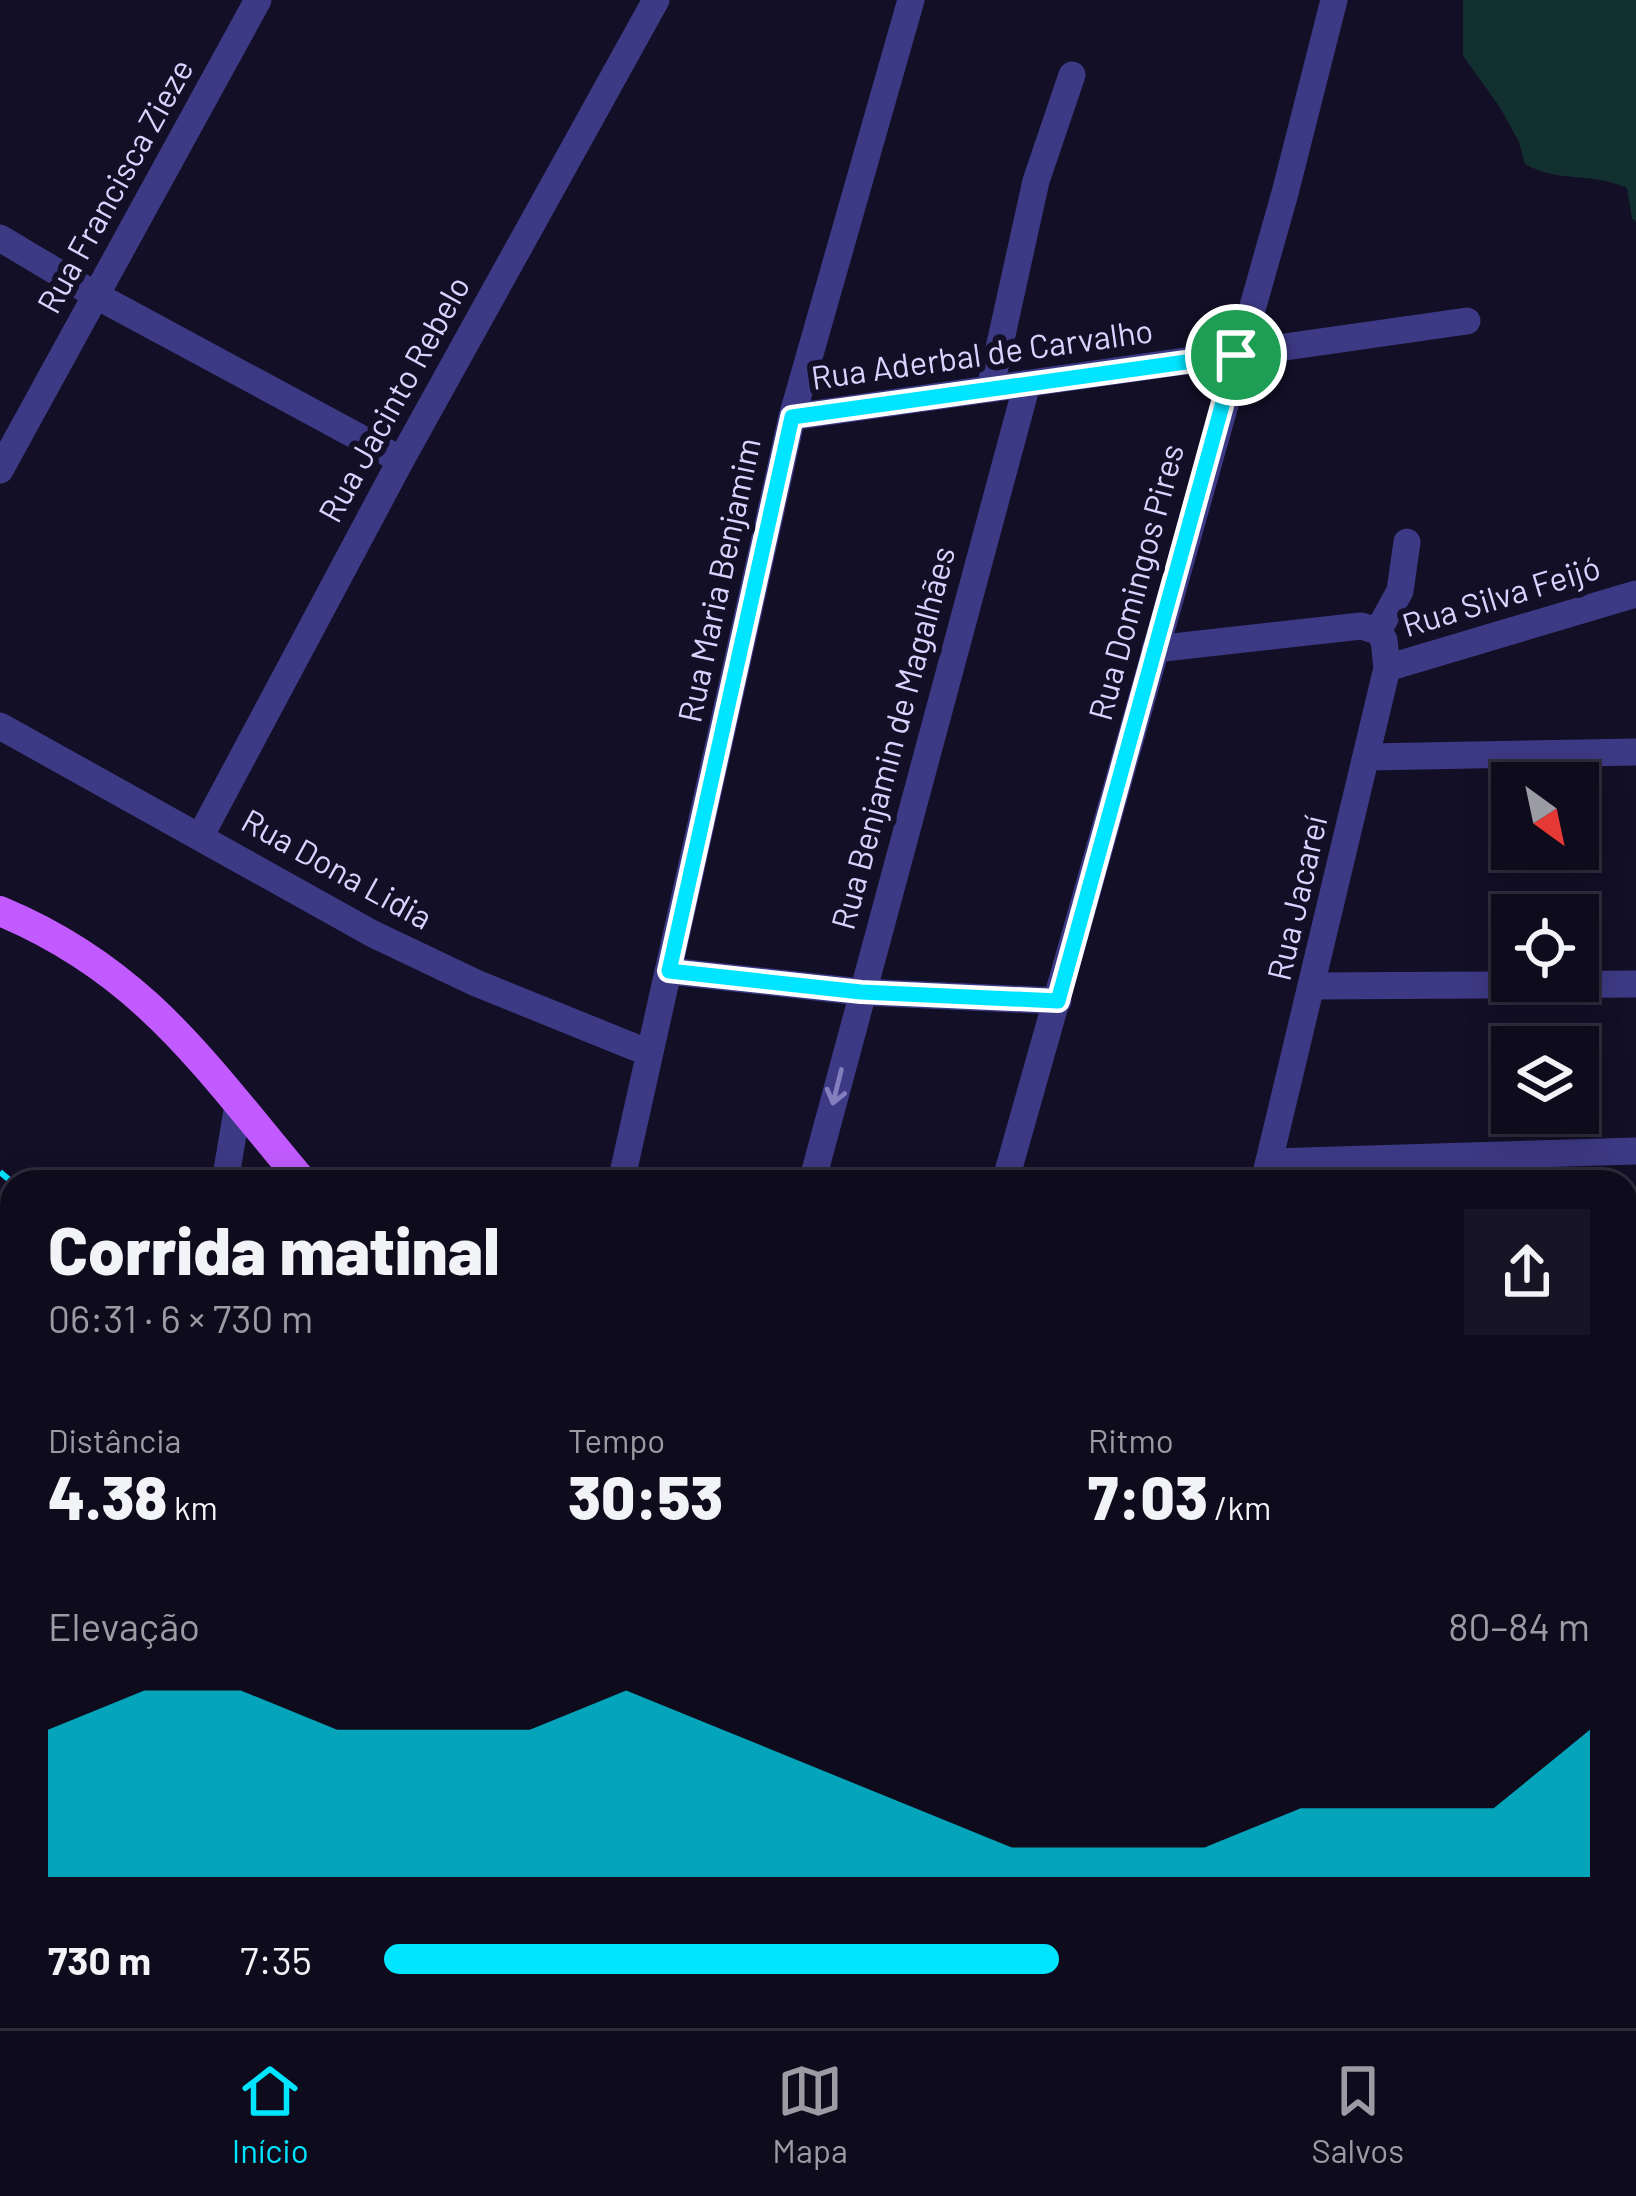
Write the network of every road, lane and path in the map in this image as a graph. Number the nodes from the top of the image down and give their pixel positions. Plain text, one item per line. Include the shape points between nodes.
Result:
1 (258, 0) edge
2 (656, 0) edge
3 (910, 0) edge
4 (1334, 0) edge
5 (1072, 75) dead end
6 (0, 238) edge
7 (97, 296) junction
8 (1467, 321) dead end
9 (1236, 355) junction
10 (1027, 384) junction
11 (990, 389) junction
12 (792, 417) junction
13 (400, 460) junction
14 (0, 470) edge
15 (1407, 542) dead end
16 (1636, 595) edge
17 (1378, 631) junction
18 (1155, 649) junction
19 (1387, 668) junction
20 (0, 726) edge
21 (1636, 752) edge
22 (1368, 757) junction
23 (201, 835) junction
24 (0, 911) edge
25 (669, 971) junction
26 (1636, 984) edge
27 (1313, 986) junction
28 (861, 992) junction
29 (1058, 1001) junction
30 (649, 1053) junction
31 (238, 1105) junction
32 (1636, 1151) edge
33 (227, 1170) edge
34 (293, 1170) edge
35 (624, 1170) edge
36 (815, 1170) edge
37 (1009, 1170) edge
38 (1267, 1170) edge
39 (1302, 1170) edge

1 - 7 street, Rua Francisca Zieze
2 - 13 street, Rua Jacinto Rebelo
3 - 12 street, Rua Maria Benjamim
4 - 9 street, Rua Domingos Pires
5 - 11 street via 1036,182
6 - 7 street
7 - 13 street
7 - 14 street, Rua Francisca Zieze
8 - 9 street, Rua Aderbal de Carvalho
9 - 10 street, Rua Aderbal de Carvalho
9 - 18 street, Rua Domingos Pires
10 - 11 street, Rua Aderbal de Carvalho
10 - 28 street, Rua Benjamin de Magalhães
11 - 12 street, Rua Aderbal de Carvalho
12 - 25 street, Rua Maria Benjamim
13 - 23 street, Rua Jacinto Rebelo
15 - 17 street via 1400,591
16 - 19 street, Rua Silva Feijó
17 - 18 street via 1361,626
17 - 19 street, Rua Jacareí
18 - 29 street, Rua Domingos Pires
19 - 22 street, Rua Jacareí
20 - 23 street, Rua Dona Lidia
21 - 22 street
22 - 27 street, Rua Jacareí
23 - 30 street, Rua Dona Lidia via 431,962
24 - 31 main road via 130,986
25 - 28 street
25 - 30 street, Rua Maria Benjamim
26 - 27 street
27 - 38 street, Rua Jacareí
28 - 29 street
28 -> 36 street, Rua Benjamin de Magalhães
29 - 37 street, Rua Domingos Pires
30 - 35 street, Rua Maria Benjamim
31 - 33 street
31 - 34 main road
32 - 39 street

